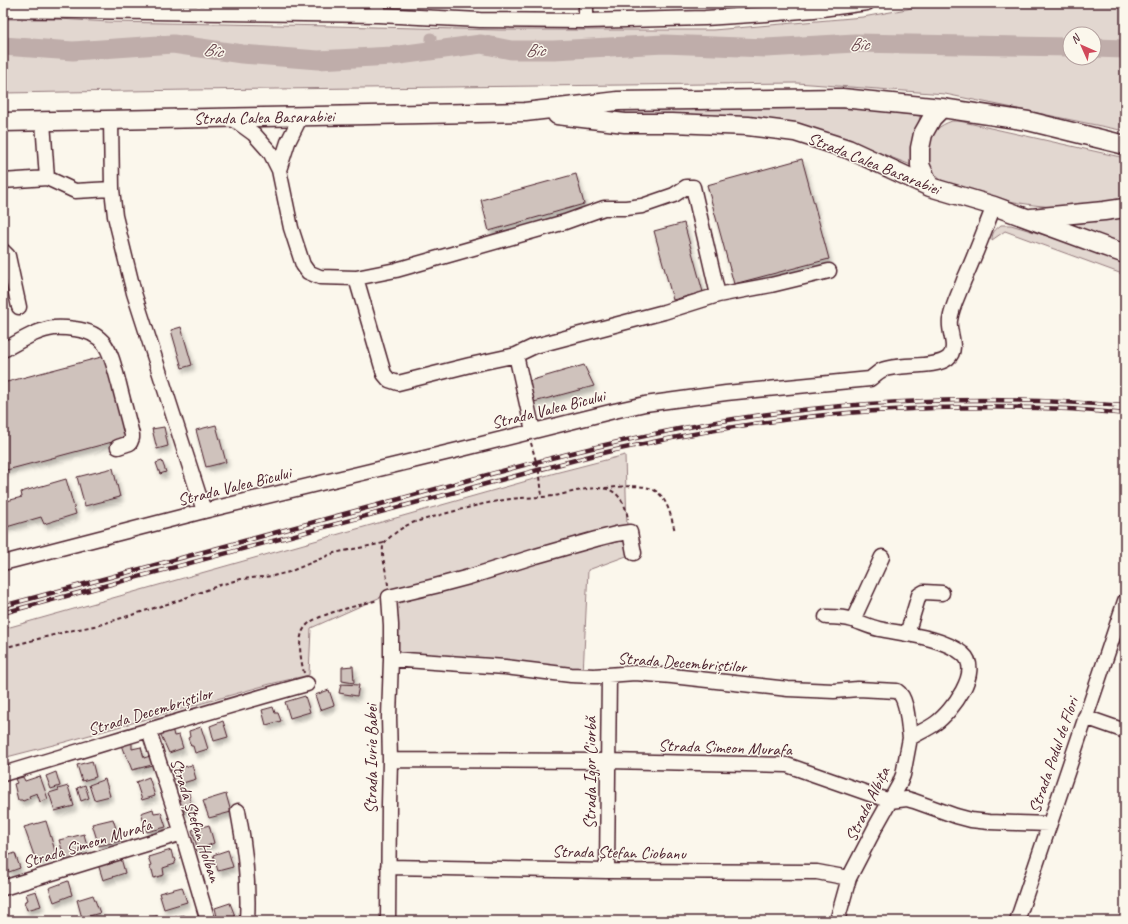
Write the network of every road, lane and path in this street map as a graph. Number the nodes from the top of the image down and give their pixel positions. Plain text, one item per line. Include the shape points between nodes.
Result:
1 (586, 3) edge
2 (867, 3) edge
3 (848, 4) edge
4 (377, 9) edge
5 (3, 10) edge
6 (586, 21) junction
7 (942, 108) junction
8 (524, 112) junction
9 (301, 116) junction
10 (232, 118) junction
11 (111, 120) junction
12 (3, 122) edge
13 (43, 122) junction
14 (1125, 145) edge
15 (279, 170) junction
16 (47, 178) junction
17 (3, 181) edge
18 (930, 187) junction
19 (112, 189) junction
20 (994, 206) junction
21 (1125, 208) edge
22 (1026, 218) junction
23 (3, 251) edge
24 (1125, 254) edge
25 (829, 272) dead end
26 (356, 278) junction
27 (718, 295) junction
28 (19, 307) dead end
29 (3, 350) edge
30 (516, 356) junction
31 (531, 432) junction
32 (118, 447) dead end
33 (604, 488) junction
34 (542, 497) junction
35 (204, 511) junction
36 (630, 532) junction
37 (675, 532) dead end
38 (384, 543) junction
39 (634, 553) dead end
40 (882, 557) dead end
41 (3, 563) edge
42 (942, 593) dead end
43 (389, 597) junction
44 (1125, 601) edge
45 (826, 617) dead end
46 (853, 620) junction
47 (907, 634) junction
48 (3, 648) edge
49 (391, 658) junction
50 (609, 675) junction
51 (307, 684) joint
52 (1085, 717) junction
53 (149, 731) junction
54 (1125, 731) edge
55 (910, 738) junction
56 (390, 760) junction
57 (608, 761) junction
58 (3, 774) edge
59 (890, 801) junction
60 (238, 811) dead end
61 (1049, 824) junction
62 (182, 833) junction
63 (388, 867) junction
64 (608, 871) junction
65 (850, 878) junction
66 (3, 888) edge
67 (208, 921) edge
68 (247, 921) edge
69 (388, 921) edge
70 (837, 921) edge
71 (1016, 921) edge

1 - 6 street
2 - 3 street
3 - 6 street via 814,10 705,18
4 - 5 street
4 - 6 street via 480,20
7 - 8 main road, Strada Calea Basarabiei via 842,98 618,101
7 - 14 main road, Strada Calea Basarabiei via 1028,121
7 - 18 main road via 929,123 920,148 920,165
8 - 9 main road, Strada Calea Basarabiei
8 - 18 main road, Strada Calea Basarabiei via 625,123 748,126 795,132 848,149
9 - 10 main road, Strada Calea Basarabiei
9 - 15 street via 288,142
10 - 11 main road, Strada Calea Basarabiei
10 - 15 street via 254,134 270,152
11 - 13 main road, Strada Calea Basarabiei
11 - 19 street
12 - 13 main road, Strada Calea Basarabiei
13 - 16 street
15 - 26 street via 291,228 303,265 308,272 320,277
16 - 17 street
16 - 19 street via 75,191
18 - 20 main road, Strada Calea Basarabiei
19 - 35 street via 115,216 134,293
20 - 22 main road, Strada Calea Basarabiei
20 - 31 street, Strada Valea Bîcului via 953,306 949,322 952,352 949,358 943,361 888,368 870,379 645,404
21 - 22 main road, Strada Calea Basarabiei
22 - 24 main road
23 - 28 street via 8,256
25 - 27 street
26 - 27 street via 396,270 558,224 604,208 642,206 674,195 686,187 693,188
26 - 30 street via 384,374 389,380 398,383
27 - 30 street via 535,346
29 - 32 street via 37,333 54,328 80,329 99,338 111,356 132,435 130,443
30 - 31 street
31 - 34 path
31 - 35 street, Strada Valea Bîcului
33 - 34 path
33 - 36 path via 611,490 620,498 628,515
33 - 37 path via 643,486 653,489 661,495 669,510
34 - 38 path via 506,499 407,524
35 - 41 street, Strada Valea Bîcului
36 - 39 street
36 - 43 street via 596,539 442,585
38 - 43 path
38 - 48 path via 334,553 289,572 241,579 99,625
40 - 46 street
42 - 47 street via 924,592 919,595
43 - 49 street, Strada Iurie Babei
43 - 51 path via 310,621 302,631 300,641
44 - 52 street, Strada Podul de Flori
45 - 46 street
46 - 47 street via 871,628
47 - 55 street via 955,649 964,656 969,665 965,686 948,712 936,724
49 - 50 street, Strada Decembriștilor via 571,675
49 - 56 street, Strada Iurie Babei
50 - 55 street, Strada Decembriștilor via 635,673 812,690 897,691 904,702
50 - 57 street, Strada Igor Ciorbă
51 - 53 street, Strada Decembriștilor
52 - 54 street
52 - 61 street, Strada Podul de Flori
53 - 58 street, Strada Decembriștilor
53 - 62 street, Strada Ștefan Holban
55 - 59 street, Strada Albița via 903,775
56 - 57 street, Strada Simeon Murafa
56 - 63 street, Strada Iurie Babei
57 - 59 street, Strada Simeon Murafa via 787,765
57 - 64 street, Strada Igor Ciorbă
59 - 61 street, Strada Simeon Murafa via 914,801 971,820
59 - 65 street, Strada Albița
60 - 68 street via 244,847
61 - 71 street, Strada Podul de Flori
62 - 66 street, Strada Simeon Murafa
62 - 67 street, Strada Ștefan Holban
63 - 64 street, Strada Ștefan Ciobanu
63 - 69 street, Strada Iurie Babei
64 - 65 street, Strada Ștefan Ciobanu via 817,872
65 - 70 street, Strada Albița

